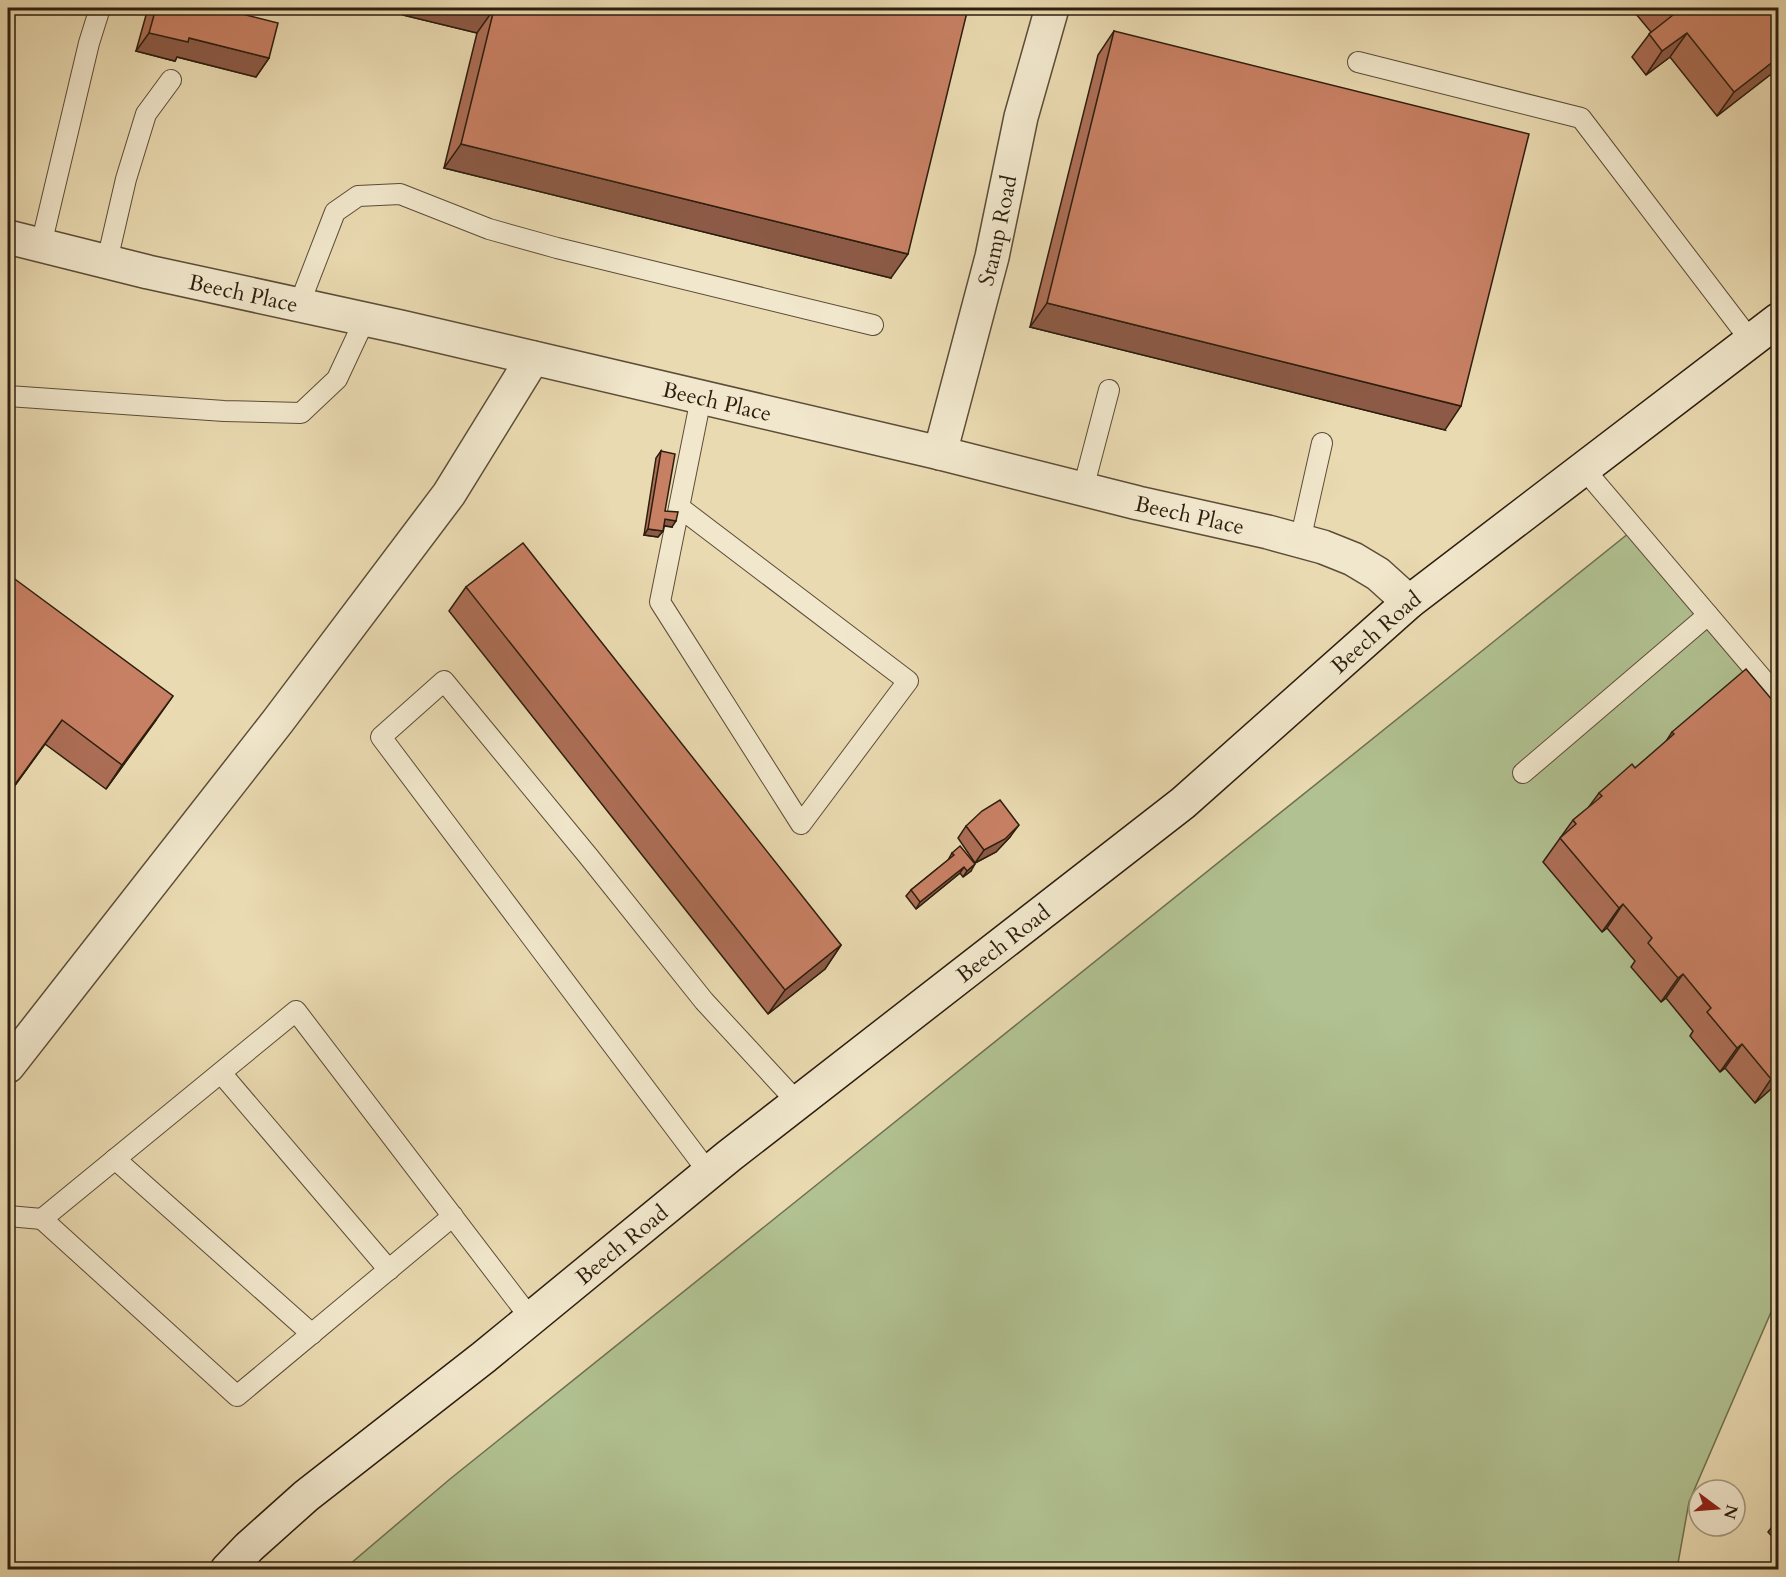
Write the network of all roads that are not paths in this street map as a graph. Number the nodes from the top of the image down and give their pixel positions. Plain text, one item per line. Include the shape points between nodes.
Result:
1 (100, 8) edge
2 (1052, 8) edge
3 (1358, 62) dead end
4 (171, 80) dead end
5 (8, 237) edge
6 (41, 245) junction
7 (107, 261) junction
8 (299, 304) junction
9 (365, 319) junction
10 (1779, 320) edge
11 (873, 325) dead end
12 (1751, 341) junction
13 (533, 358) junction
14 (1109, 390) dead end
15 (8, 396) edge
16 (701, 398) junction
17 (1322, 442) dead end
18 (940, 453) junction
19 (1584, 469) junction
20 (1083, 489) junction
21 (679, 507) junction
22 (1300, 541) junction
23 (1409, 602) junction
24 (1708, 615) junction
25 (1779, 698) edge
26 (1523, 773) dead end
27 (8, 1066) edge
28 (221, 1073) junction
29 (798, 1103) junction
30 (115, 1159) junction
31 (709, 1173) junction
32 (8, 1216) edge
33 (453, 1216) junction
34 (42, 1219) junction
35 (389, 1270) junction
36 (531, 1319) junction
37 (312, 1334) junction
38 (227, 1569) edge

1 - 6 lane via 88,43
2 - 18 street, Stamp Road via 1021,117 992,257
3 - 12 lane via 1581,118
4 - 7 lane via 146,114
5 - 6 street, Beech Place
6 - 7 street, Beech Place
7 - 8 street, Beech Place
8 - 9 street, Beech Place
8 - 11 lane via 334,212 358,196 400,194 489,229 557,248
9 - 13 street, Beech Place
9 - 15 lane via 337,379 301,413
10 - 12 street, Beech Road
12 - 19 street, Beech Road
13 - 16 street, Beech Place
13 - 27 street via 449,494 278,721
14 - 20 lane
16 - 18 street, Beech Place
16 - 21 lane
17 - 22 lane
18 - 20 street, Beech Place
19 - 23 street, Beech Road
19 - 24 lane
20 - 22 street, Beech Place
21 - 21 lane via 660,602 801,824 908,681
22 - 23 street, Beech Place via 1353,559 1378,574
23 - 29 street, Beech Road via 1183,803
24 - 25 lane
24 - 26 lane
28 - 30 lane
28 - 33 lane via 296,1011
28 - 35 lane
29 - 31 street, Beech Road
29 - 31 lane via 704,1001 444,681 381,737
30 - 34 lane
30 - 37 lane
31 - 36 street, Beech Road
32 - 34 lane
33 - 35 lane
33 - 36 lane
34 - 37 lane via 237,1396
35 - 37 lane
36 - 38 street, Beech Road via 306,1496

